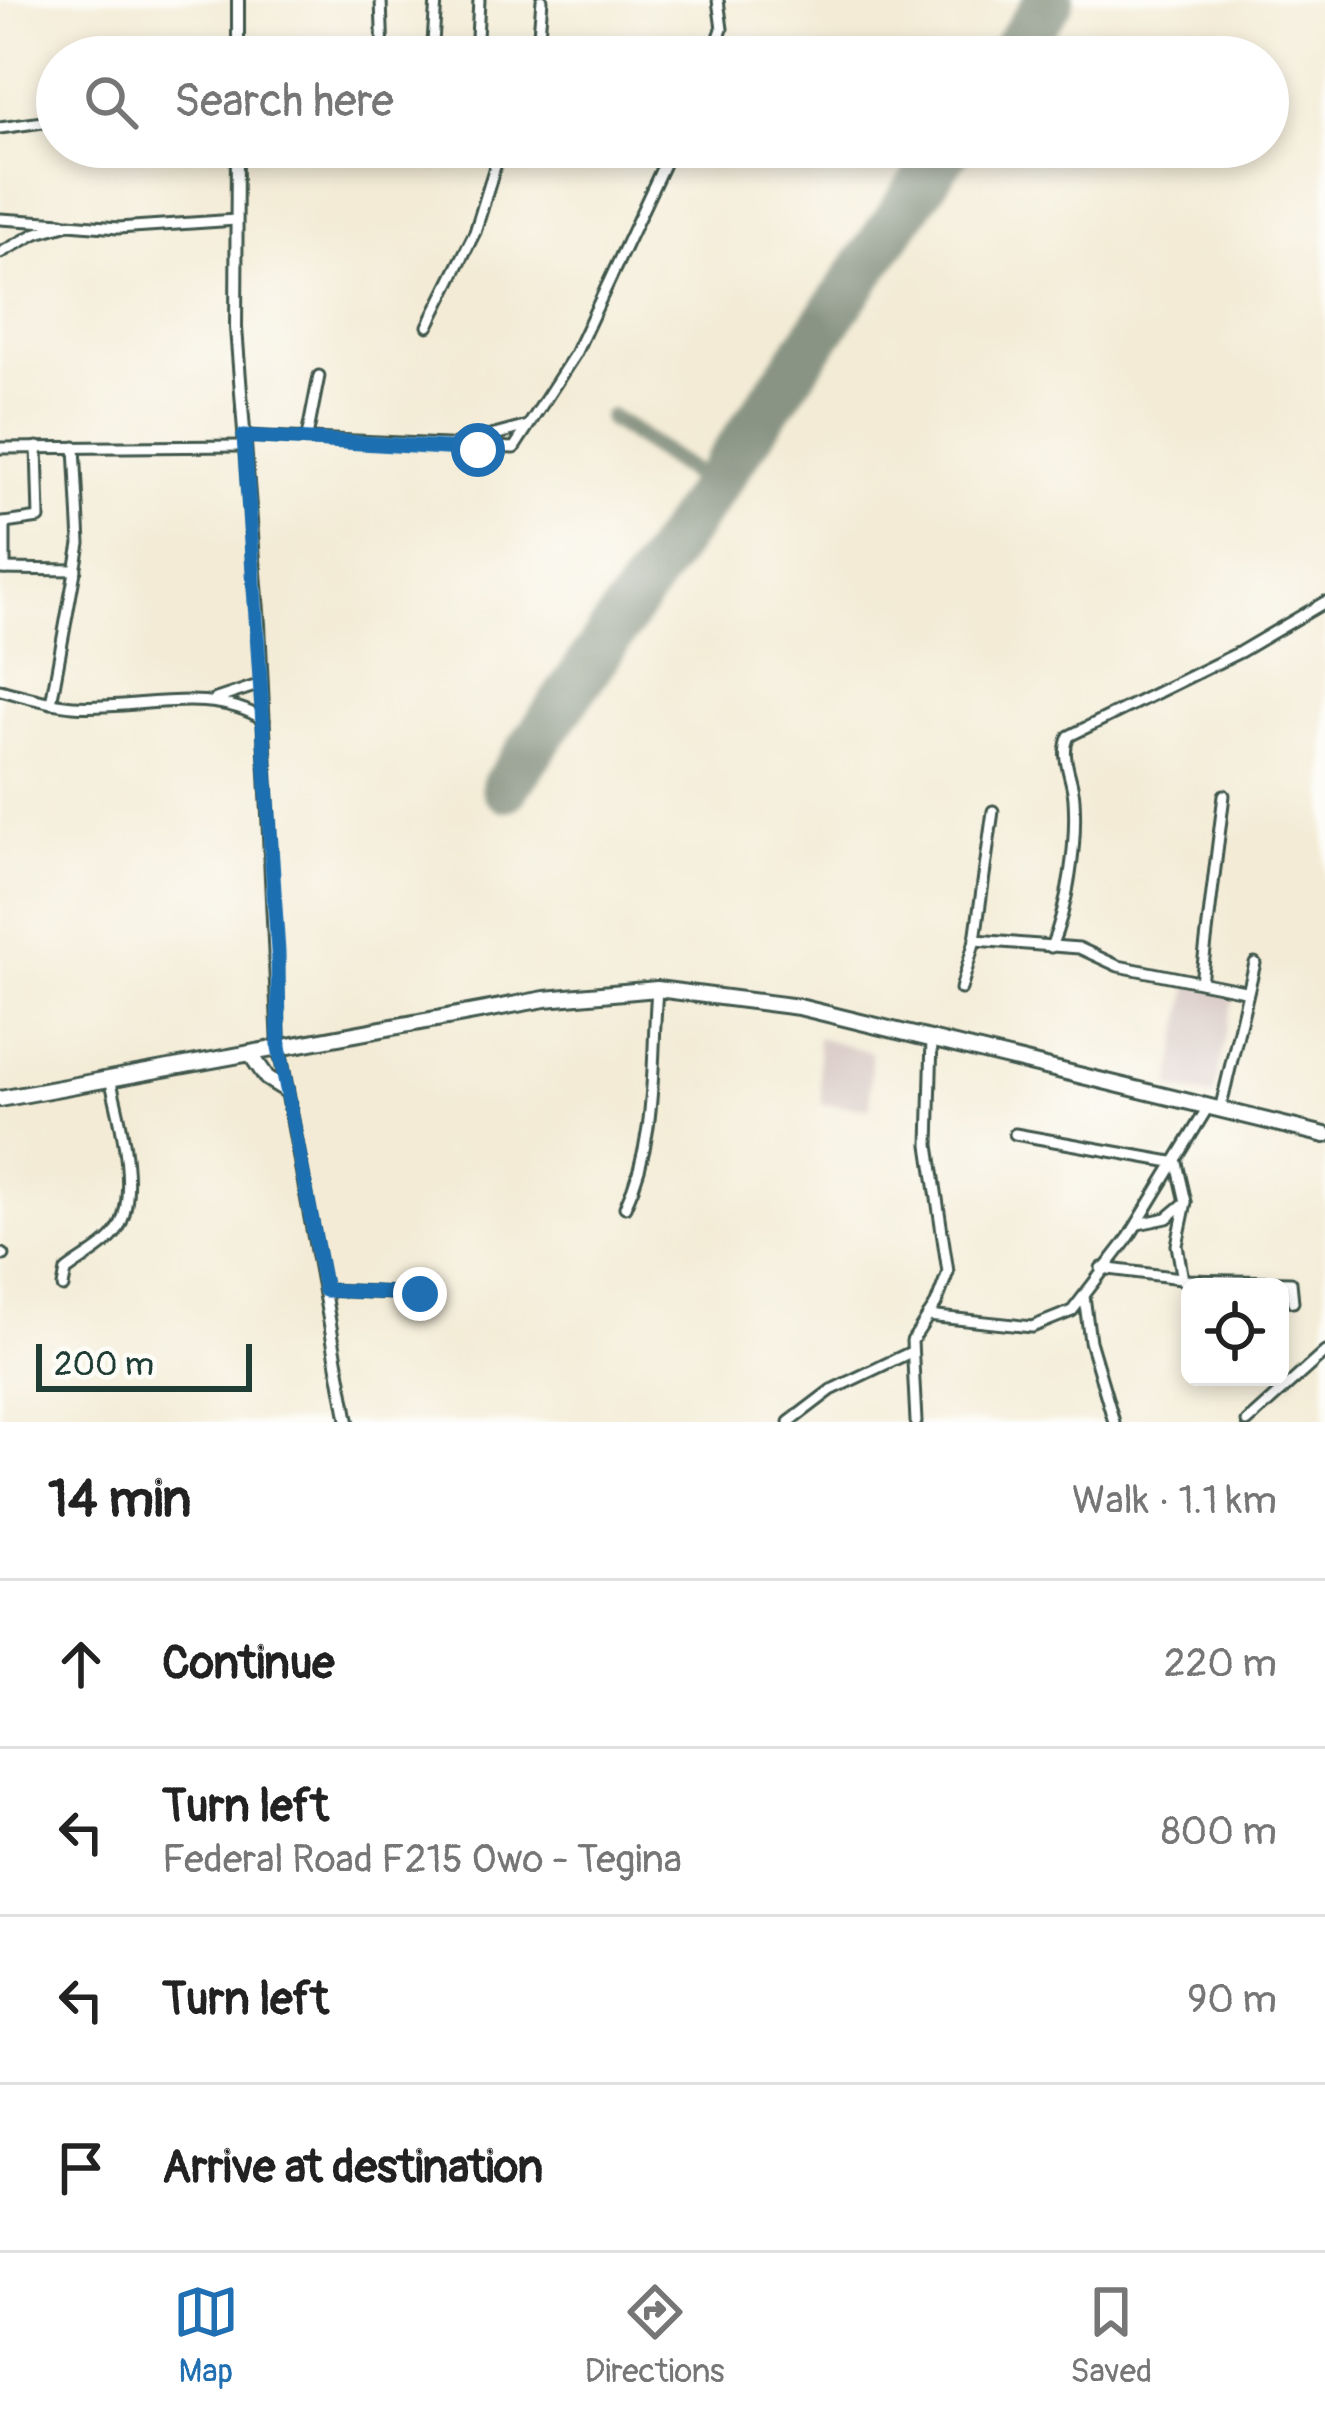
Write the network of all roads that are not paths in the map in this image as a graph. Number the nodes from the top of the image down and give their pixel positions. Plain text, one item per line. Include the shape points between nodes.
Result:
1 (238, 0) edge
2 (381, 0) edge
3 (436, 0) edge
4 (479, 0) edge
5 (542, 0) edge
6 (718, 0) edge
7 (238, 36) edge
8 (382, 36) edge
9 (433, 36) edge
10 (477, 36) edge
11 (539, 36) edge
12 (719, 36) edge
13 (36, 123) edge
14 (0, 128) edge
15 (237, 168) edge
16 (495, 168) edge
17 (662, 168) edge
18 (0, 219) edge
19 (236, 220) junction
20 (69, 224) junction
21 (0, 253) edge
22 (428, 326) dead end
23 (319, 376) dead end
24 (528, 426) junction
25 (307, 436) junction
26 (245, 441) junction
27 (456, 446) junction
28 (37, 447) junction
29 (75, 447) junction
30 (0, 448) edge
31 (3, 523) edge
32 (3, 569) edge
33 (76, 569) junction
34 (1325, 602) edge
35 (261, 684) junction
36 (0, 690) edge
37 (211, 700) junction
38 (51, 703) junction
39 (264, 720) junction
40 (1224, 795) dead end
41 (993, 812) dead end
42 (975, 940) junction
43 (1052, 947) junction
44 (1255, 963) dead end
45 (1201, 982) junction
46 (657, 989) junction
47 (961, 989) dead end
48 (1245, 991) junction
49 (932, 1038) junction
50 (279, 1047) junction
51 (250, 1053) junction
52 (110, 1079) junction
53 (285, 1089) junction
54 (0, 1099) edge
55 (1214, 1108) junction
56 (1015, 1134) dead end
57 (1325, 1135) edge
58 (1177, 1163) junction
59 (1186, 1202) junction
60 (625, 1207) dead end
61 (1138, 1224) junction
62 (1101, 1268) junction
63 (1181, 1278) joint
64 (1289, 1282) edge
65 (63, 1287) dead end
66 (325, 1290) junction
67 (420, 1294) dead end
68 (1084, 1296) junction
69 (1293, 1302) dead end
70 (928, 1316) junction
71 (910, 1352) junction
72 (1325, 1352) edge
73 (348, 1422) edge
74 (789, 1422) edge
75 (916, 1422) edge
76 (1114, 1422) edge
77 (1247, 1422) edge

1 - 7 main road
2 - 8 street
3 - 9 street
4 - 10 street
5 - 11 street
6 - 12 street
13 - 14 street
15 - 19 main road
16 - 22 street via 476,232
17 - 24 street via 575,354
18 - 20 street
19 - 20 street
19 - 26 main road
20 - 21 street
23 - 25 street
24 - 27 street
24 - 27 street via 508,451
25 - 26 street
25 - 27 street
26 - 29 street
26 - 35 main road
28 - 29 street
28 - 30 street
28 - 31 street via 38,519
29 - 33 street
31 - 32 street
32 - 33 street
33 - 38 street
34 - 43 street via 1069,736 1064,755 1075,807 1063,920
35 - 37 street
35 - 39 main road
36 - 38 street
37 - 38 street
37 - 39 street
39 - 50 main road
40 - 45 street
41 - 42 street
42 - 43 street
42 - 47 street
43 - 45 street
44 - 48 street
45 - 48 street
46 - 49 highway via 760,1000
46 - 50 highway via 580,994
46 - 60 street via 656,1092 640,1175
48 - 55 street
49 - 55 highway
49 - 70 street via 929,1145 948,1272
50 - 51 highway
50 - 53 main road
51 - 52 highway
51 - 53 highway
52 - 54 highway
52 - 65 street via 127,1144 122,1222 66,1271
53 - 66 main road
55 - 57 highway
55 - 58 street
56 - 58 street
58 - 59 street
58 - 61 street
59 - 61 street via 1167,1218
59 - 63 street
61 - 62 street
62 - 63 street
62 - 68 street
64 - 69 street
66 - 67 street
66 - 73 main road
68 - 70 street via 1072,1311 1032,1327
68 - 76 street
70 - 71 street
71 - 74 street via 832,1390
71 - 75 street
72 - 77 street

